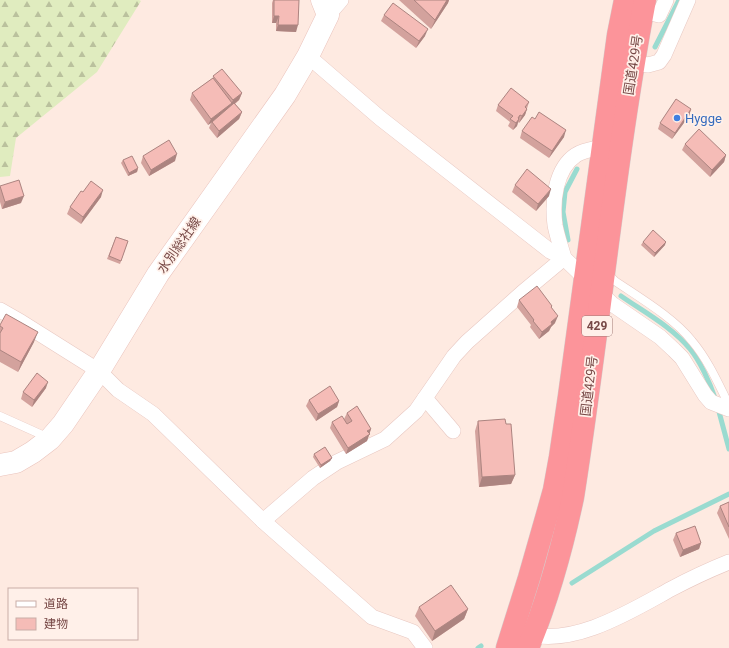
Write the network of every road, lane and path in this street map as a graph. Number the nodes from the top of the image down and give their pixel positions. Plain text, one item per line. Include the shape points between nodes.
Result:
1 (666, 0) edge
2 (688, 0) edge
3 (637, 4) edge
4 (330, 5) edge
5 (308, 56) junction
6 (633, 64) junction
7 (603, 147) junction
8 (564, 258) junction
9 (595, 274) junction
10 (601, 294) junction
11 (0, 310) edge
12 (99, 371) junction
13 (425, 398) junction
14 (723, 406) edge
15 (0, 416) edge
16 (453, 431) dead end
17 (50, 438) junction
18 (0, 465) edge
19 (263, 521) junction
20 (729, 562) edge
21 (520, 640) edge
22 (425, 648) edge

1 - 3 street via 659,15
2 - 6 street via 659,62 648,65
3 - 6 highway, 国道429号 / 429
3 - 7 highway, 国道429号 / 429 via 618,35
4 - 5 main road, 水別総社線
5 - 8 street via 380,118 550,251
5 - 12 main road, 水別総社線 via 285,95 158,274
6 - 9 highway, 国道429号 / 429
7 - 8 street via 578,154 570,160 561,173 556,187 556,226
7 - 9 highway, 国道429号 / 429
8 - 9 street
8 - 13 street via 467,342
9 - 10 highway, 国道429号 / 429
9 - 14 lane via 615,281 676,324 705,359
9 - 21 highway, 国道429号 / 429 via 554,490
10 - 14 street via 660,337 682,358 705,395
10 - 21 highway, 国道429号 / 429 via 567,526 552,584
11 - 12 street
12 - 17 main road, 水別総社線 via 63,424
12 - 19 street via 118,390 153,414
13 - 16 street
13 - 19 street via 416,411 385,439 337,462 319,474
15 - 17 lane
17 - 18 main road, 水別総社線 via 16,462
19 - 22 street via 372,618 413,632
20 - 21 street via 585,631

